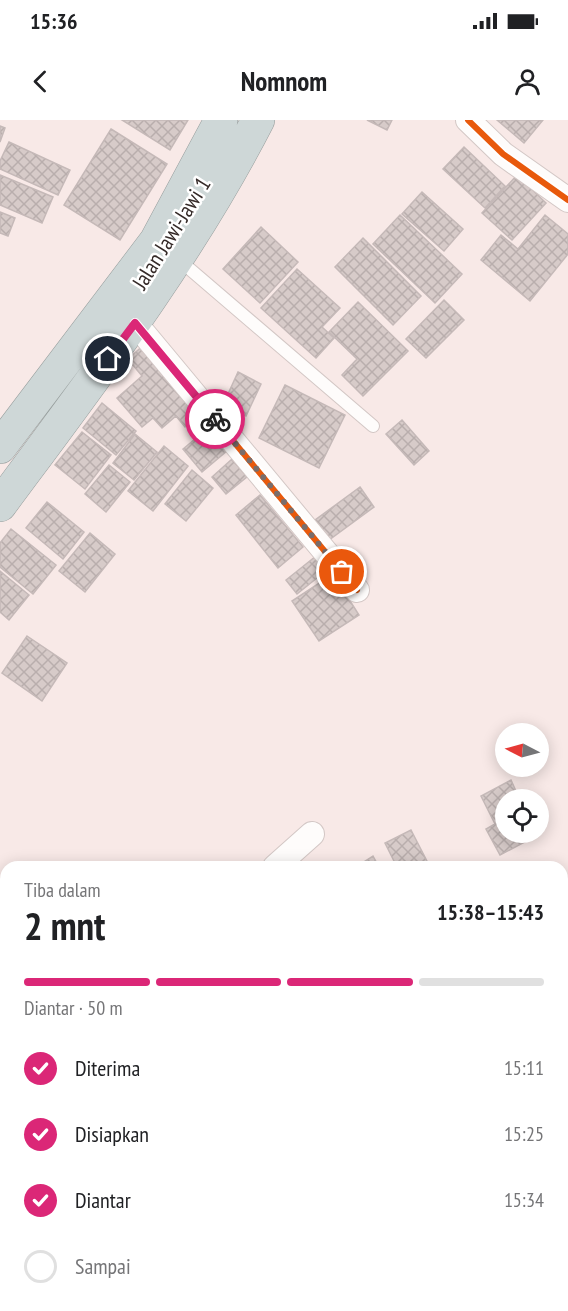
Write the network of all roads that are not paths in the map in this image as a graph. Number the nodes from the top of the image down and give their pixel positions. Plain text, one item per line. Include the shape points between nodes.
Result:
1 (221, 120) edge
2 (258, 120) edge
3 (468, 120) edge
4 (568, 200) edge
5 (167, 250) junction
6 (135, 323) junction
7 (373, 426) dead end
8 (0, 447) edge
9 (0, 506) edge
10 (357, 590) dead end
11 (312, 834) dead end
12 (282, 861) edge

1 - 5 highway
2 - 5 highway, Jalan Jawi-Jawi 1
3 - 4 street via 503,154
5 - 6 highway, Jalan Jawi-Jawi 1
5 - 7 lane
5 - 8 highway
6 - 9 highway, Jalan Jawi-Jawi 1
6 - 10 street
11 - 12 street

